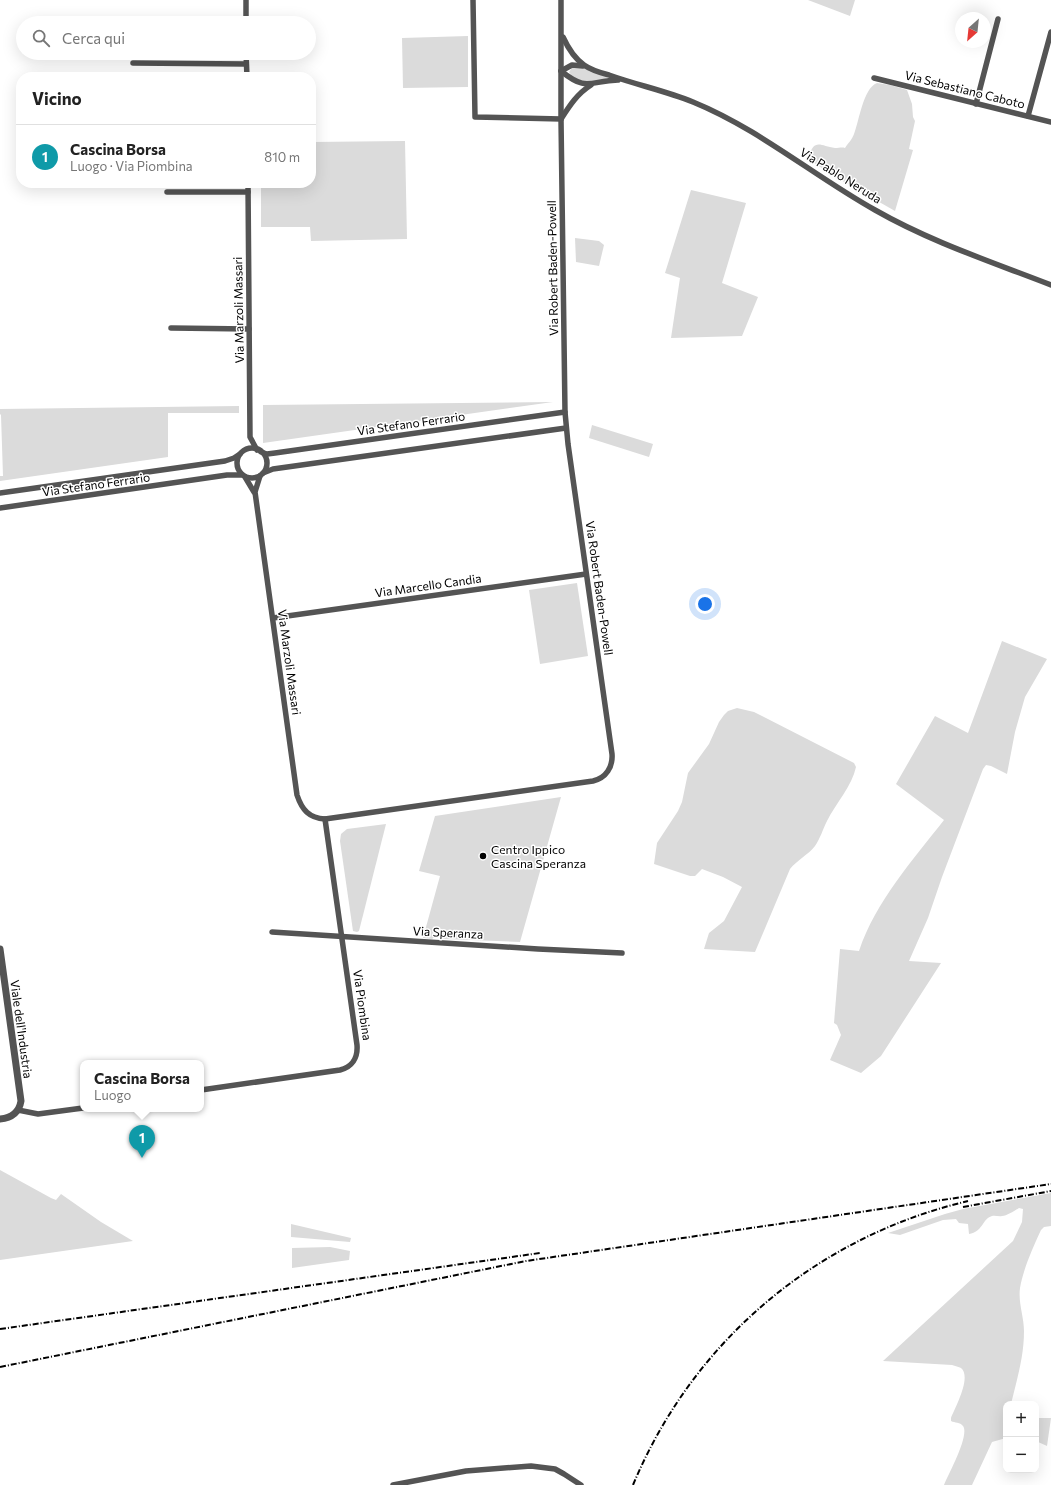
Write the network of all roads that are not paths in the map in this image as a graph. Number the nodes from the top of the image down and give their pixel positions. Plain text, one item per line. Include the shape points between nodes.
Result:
1 (246, 0) edge
2 (473, 0) edge
3 (561, 0) edge
4 (246, 16) edge
5 (998, 19) dead end
6 (1051, 32) edge
7 (562, 34) junction
8 (246, 60) edge
9 (133, 63) dead end
10 (246, 64) junction
11 (585, 66) junction
12 (561, 71) junction
13 (247, 72) edge
14 (874, 78) dead end
15 (622, 80) junction
16 (591, 85) junction
17 (976, 104) junction
18 (1028, 116) junction
19 (561, 119) junction
20 (1051, 122) edge
21 (248, 188) edge
22 (168, 192) dead end
23 (248, 192) junction
24 (1051, 285) edge
25 (171, 328) dead end
26 (249, 329) junction
27 (565, 412) junction
28 (566, 428) junction
29 (250, 437) junction
30 (259, 451) junction
31 (242, 452) junction
32 (261, 475) junction
33 (243, 476) junction
34 (254, 492) junction
35 (0, 493) edge
36 (0, 508) edge
37 (586, 574) junction
38 (273, 618) junction
39 (325, 819) junction
40 (272, 932) dead end
41 (342, 937) junction
42 (0, 949) edge
43 (622, 953) dead end
44 (204, 1090) edge
45 (80, 1108) edge
46 (18, 1110) junction
47 (0, 1119) edge
48 (393, 1485) edge
49 (581, 1485) edge

1 - 4 street
2 - 19 street via 475,117
3 - 7 street, Via Robert Baden-Powell
5 - 17 street
6 - 18 street
7 - 11 street via 571,52
7 - 12 street, Via Robert Baden-Powell
8 - 10 street
9 - 10 street
10 - 13 street
11 - 12 street via 572,65
11 - 15 street, Via Pablo Neruda
12 - 16 street via 574,81
12 - 19 street, Via Robert Baden-Powell
14 - 17 street, Via Sebastiano Caboto
15 - 16 street
15 - 24 street, Via Pablo Neruda via 680,97 717,113 900,224
16 - 19 street via 574,98
17 - 18 street, Via Sebastiano Caboto
18 - 20 street, Via Sebastiano Caboto
19 - 27 street, Via Robert Baden-Powell
21 - 23 street, Via Marzoli Massari
22 - 23 street
23 - 26 street, Via Marzoli Massari
25 - 26 street
26 - 29 street, Via Marzoli Massari
27 - 28 street, Via Robert Baden-Powell
27 - 30 street, Via Stefano Ferrario via 275,454
28 - 32 street via 277,468
28 - 37 street, Via Robert Baden-Powell
29 - 30 street, Via Marzoli Massari
29 - 31 street, Via Marzoli Massari
30 - 31 street via 248,449
30 - 32 street via 267,465
31 - 33 street via 237,467
31 - 35 street, Via Stefano Ferrario via 225,461
32 - 33 street via 251,478
32 - 34 street, Via Marzoli Massari
33 - 34 street, Via Marzoli Massari
33 - 36 street, Via Stefano Ferrario via 225,475
34 - 38 street, Via Marzoli Massari
37 - 38 street, Via Marcello Candia
37 - 39 street, Via Robert Baden-Powell via 612,757 611,766 604,776 580,783
38 - 39 street, Via Marzoli Massari via 297,795 308,814
39 - 41 street, Via Piombina
40 - 41 street, Via Speranza
41 - 43 street, Via Speranza
41 - 44 street, Via Piombina via 357,1045 357,1055 352,1064 337,1071
42 - 46 street, Viale dell'Industria via 21,1096
45 - 46 street via 38,1114
46 - 47 street via 11,1116
48 - 49 street via 466,1471 531,1466 555,1470

